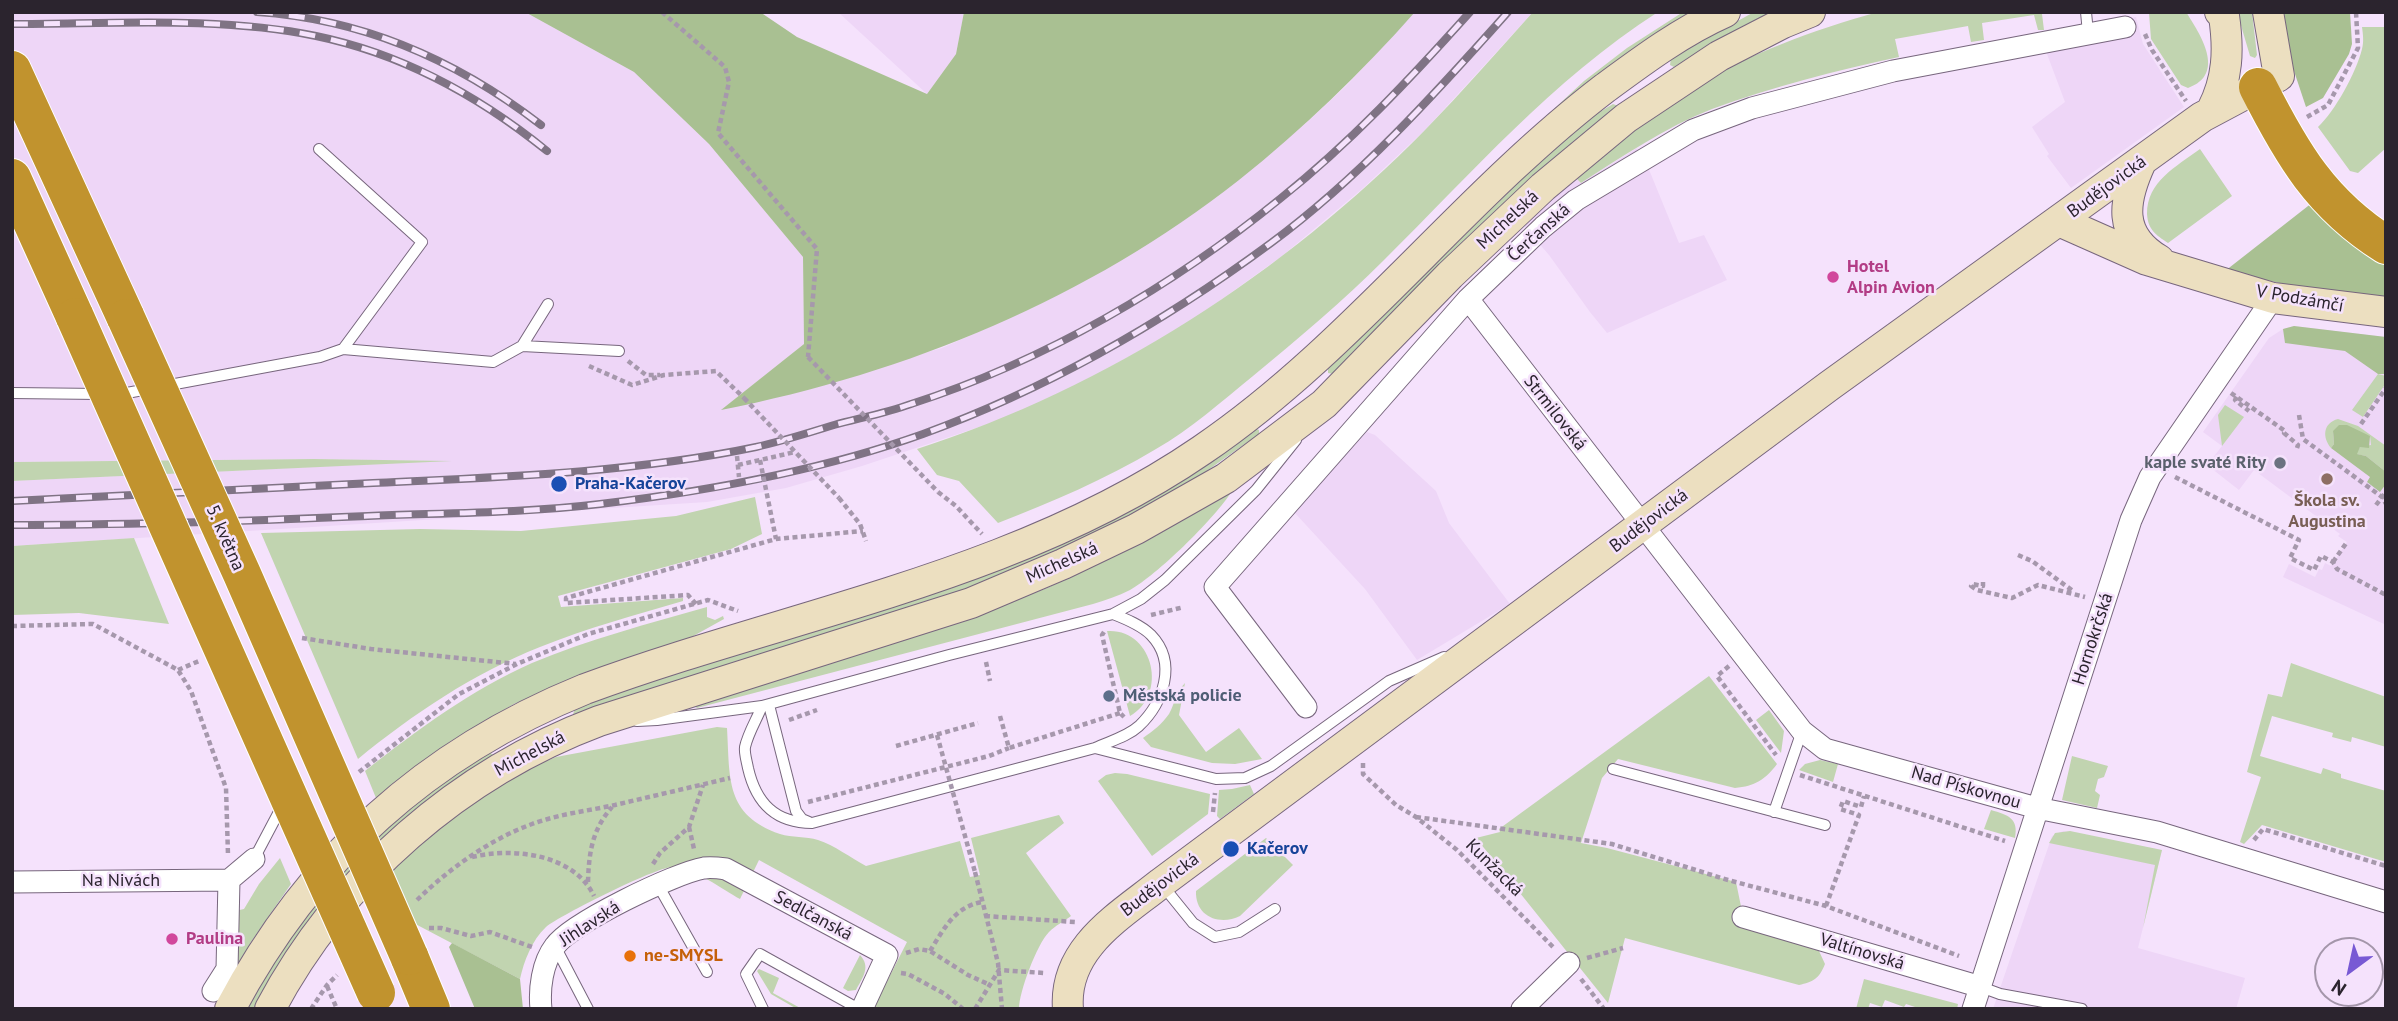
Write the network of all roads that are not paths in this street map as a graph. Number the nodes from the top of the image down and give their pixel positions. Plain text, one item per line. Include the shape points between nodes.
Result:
1 (1725, 12) edge
2 (1810, 12) edge
3 (2269, 12) edge
4 (2223, 13) edge
5 (2087, 22) edge
6 (2134, 27) road end
7 (12, 70) edge
8 (2269, 82) junction
9 (2202, 103) junction
10 (319, 149) dead end
11 (2141, 162) junction
12 (12, 178) edge
13 (2386, 220) edge
14 (2059, 221) junction
15 (2386, 245) edge
16 (2174, 269) junction
17 (2273, 298) junction
18 (1468, 299) junction
19 (548, 304) dead end
20 (2386, 312) edge
21 (522, 346) junction
22 (343, 349) junction
23 (619, 351) road end
24 (12, 393) edge
25 (1324, 404) junction
26 (1644, 526) junction
27 (1113, 614) junction
28 (1498, 633) junction
29 (765, 706) junction
30 (1306, 707) dead end
31 (599, 721) junction
32 (1802, 731) junction
33 (1096, 748) junction
34 (1613, 769) dead end
35 (282, 806) dead end
36 (2038, 808) junction
37 (1774, 812) junction
38 (811, 823) junction
39 (1825, 825) dead end
40 (254, 859) joint
41 (683, 875) joint
42 (229, 880) junction
43 (12, 882) edge
44 (1161, 883) junction
45 (650, 888) junction
46 (2386, 902) edge
47 (1275, 909) dead end
48 (1743, 917) dead end
49 (551, 954) junction
50 (1569, 963) road end
51 (707, 972) dead end
52 (1980, 987) junction
53 (221, 1000) edge
54 (379, 1001) edge
55 (270, 1009) edge
56 (431, 1009) edge
57 (541, 1009) edge
58 (588, 1009) edge
59 (763, 1009) edge
60 (860, 1009) edge
61 (1068, 1009) edge
62 (1522, 1009) edge
63 (1973, 1009) edge
64 (2082, 1009) edge

1 - 53 main road, Michelská via 1640,62 1571,115 1293,380 1203,450 1114,504 1034,541 927,580 585,689 533,711 458,753 391,803 335,857
2 - 25 main road, Michelská via 1719,55 1626,118 1543,187 1450,275
3 - 8 main road
4 - 8 main road
4 - 9 main road via 2227,37 2223,85
5 - 6 street, Čerčanská
5 - 18 street, Čerčanská via 1752,108 1693,130 1576,200
7 - 56 highway, 5. května, bridge via 242,574
8 - 9 main road, Budějovická
8 - 13 highway via 2350,193
8 - 15 highway via 2287,142 2328,200
9 - 11 main road, Budějovická
10 - 22 lane via 422,242
11 - 14 main road, Budějovická
11 - 16 main road, V Podzámčí via 2126,207 2134,240
12 - 54 highway, bridge
14 - 16 main road, V Podzámčí
14 - 26 main road, Budějovická
16 - 17 main road, V Podzámčí
17 - 20 main road, V Podzámčí
17 - 36 street, Hornokrčská via 2150,477
18 - 26 street, Strmilovská
18 - 30 street, Čerčanská via 1215,587
19 - 21 lane
21 - 22 lane via 493,362
21 - 23 lane
22 - 24 lane via 123,396
25 - 27 lane via 1256,490 1174,571 1141,599
25 - 31 main road, Michelská via 1226,478 1063,564 971,603
26 - 28 main road, Budějovická
26 - 32 street, Nad Pískovnou
27 - 29 lane
27 - 33 lane via 1150,634 1158,645 1166,671 1165,686 1140,725
28 - 33 lane via 1389,681 1271,766 1245,778 1216,779
28 - 44 main road, Budějovická
29 - 31 lane via 657,720
29 - 38 lane via 796,811
29 - 38 lane via 744,748 753,785 774,813 796,823
31 - 55 main road, Michelská via 490,775 399,844 314,938
32 - 36 street, Nad Pískovnou via 1825,749
32 - 37 lane
33 - 38 lane
34 - 37 lane
35 - 40 lane
36 - 46 street, Nad Pískovnou via 2157,832
36 - 52 street, Hornokrčská
37 - 39 lane
40 - 42 street
41 - 45 street, Jihlavská
41 - 60 street, Sedlčanská via 705,868 726,869 883,963
42 - 43 street, Na Nivách
42 - 53 street via 227,969
44 - 47 lane via 1193,923 1215,937 1240,932
44 - 61 main road, Budějovická via 1090,941 1075,967
45 - 49 street, Jihlavská via 602,913
45 - 51 lane
48 - 52 street, Valtínovská
49 - 57 street, Jihlavská via 540,987
49 - 58 lane
50 - 62 street
52 - 63 street, Hornokrčská
52 - 64 lane
59 - 60 lane via 746,974 760,954

